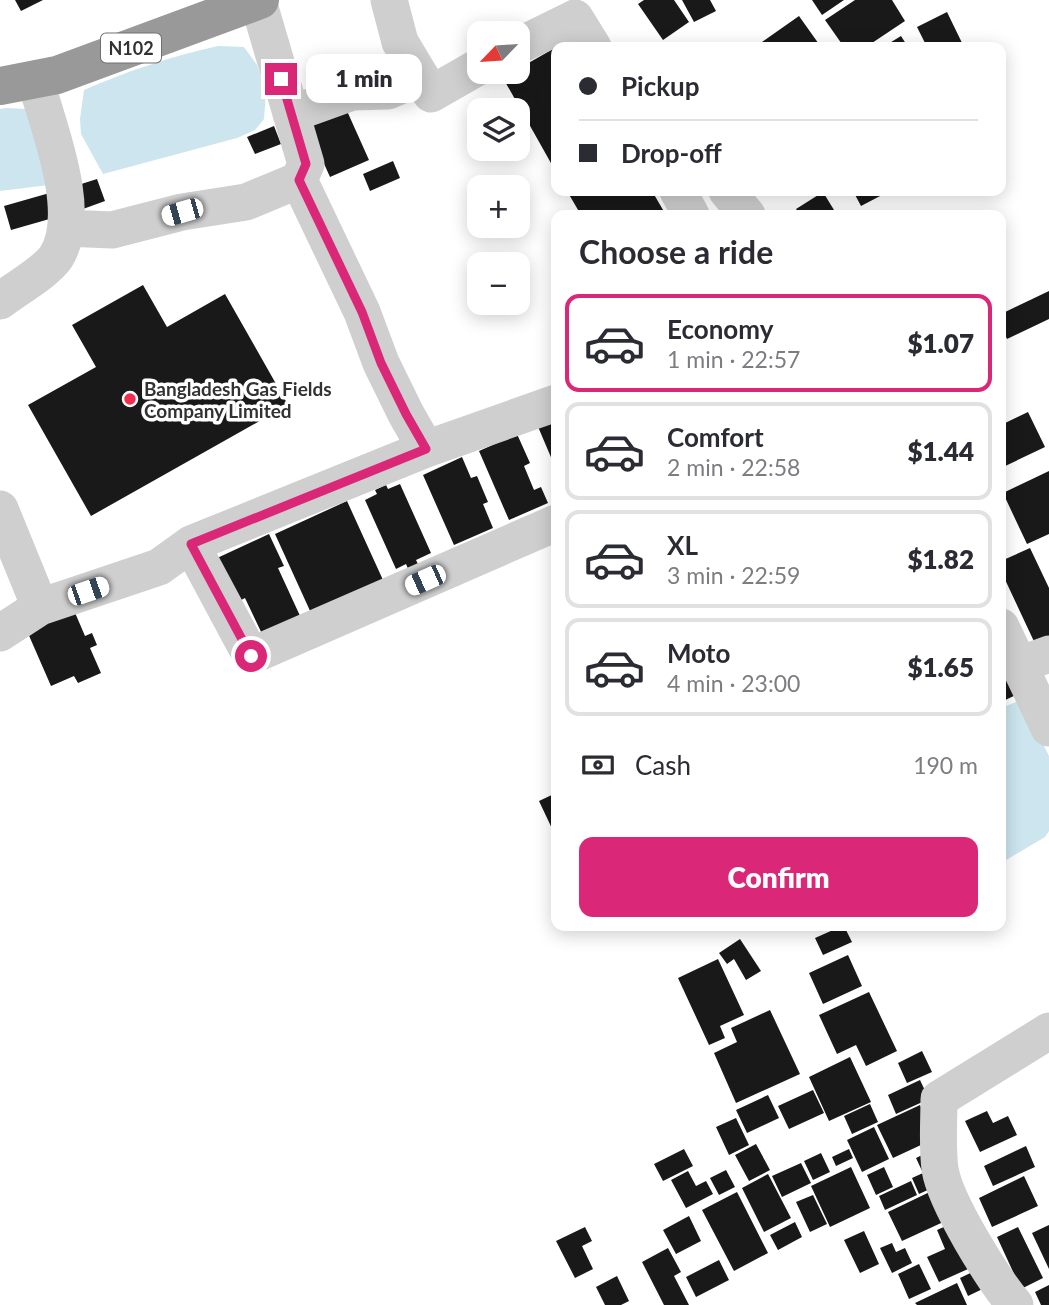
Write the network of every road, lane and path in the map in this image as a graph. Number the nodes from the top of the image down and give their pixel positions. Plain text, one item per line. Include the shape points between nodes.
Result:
1 (259, 0) edge
2 (388, 0) edge
3 (587, 0) edge
4 (530, 40) edge
5 (590, 42) edge
6 (613, 42) edge
7 (467, 73) edge
8 (421, 77) junction
9 (17, 82) edge
10 (291, 114) junction
11 (299, 180) junction
12 (731, 196) edge
13 (743, 210) edge
14 (66, 228) junction
15 (0, 300) edge
16 (551, 405) edge
17 (426, 449) junction
18 (0, 509) edge
19 (551, 525) edge
20 (191, 544) junction
21 (40, 607) junction
22 (1006, 632) edge
23 (0, 633) edge
24 (1034, 660) edge
25 (1049, 728) edge
26 (1049, 1031) edge
27 (1016, 1305) edge

1 - 9 highway, N102 via 57,75
1 - 10 street
2 - 8 street via 400,42
3 - 6 street
4 - 5 street via 575,18
7 - 8 street via 430,94
8 - 10 street via 388,91 352,92
9 - 14 street via 66,191
10 - 11 street via 306,164
11 - 14 street via 246,202 112,230
11 - 17 street via 362,312 381,363
12 - 13 street
14 - 15 street via 55,257
16 - 17 street
17 - 20 street
18 - 21 street
19 - 20 street via 251,656
20 - 21 street via 159,567
21 - 23 street
22 - 24 street
24 - 25 street
26 - 27 street via 939,1099 940,1170 950,1199

